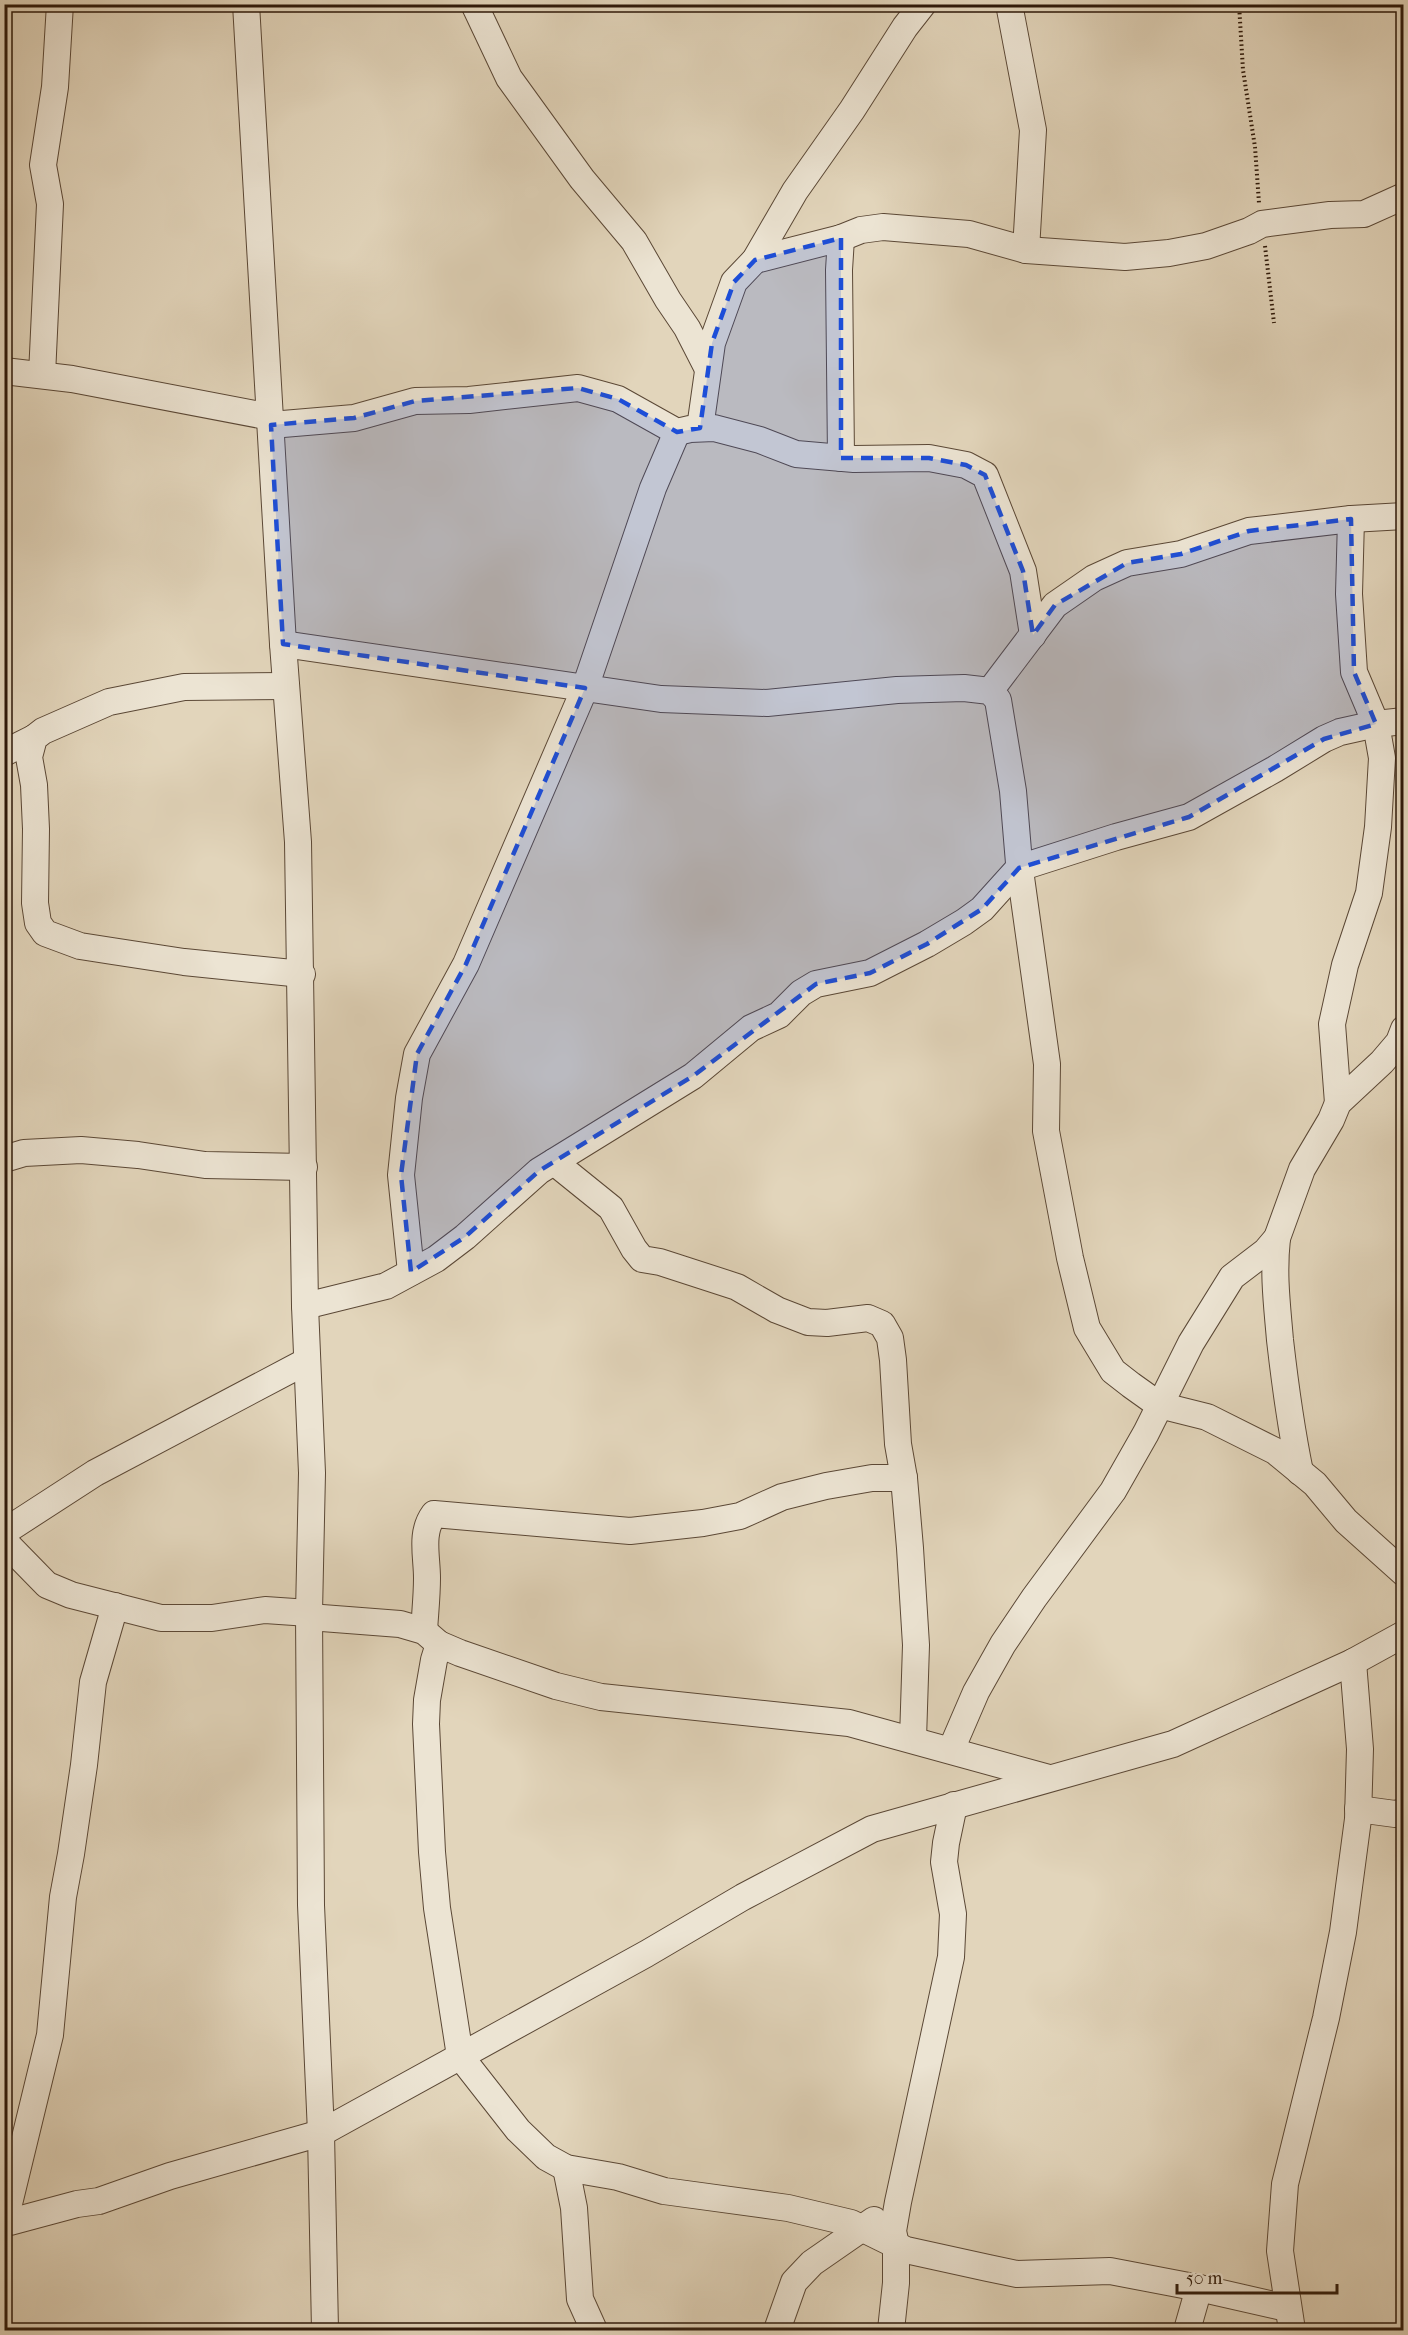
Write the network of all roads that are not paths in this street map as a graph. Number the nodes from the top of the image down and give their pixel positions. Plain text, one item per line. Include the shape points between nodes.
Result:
1 (60, 4) edge
2 (246, 4) edge
3 (474, 4) edge
4 (923, 4) edge
5 (1009, 4) edge
6 (1404, 196) edge
7 (841, 238) junction
8 (1026, 250) junction
9 (755, 260) junction
10 (708, 369) junction
11 (4, 371) edge
12 (42, 375) junction
13 (271, 421) junction
14 (688, 430) junction
15 (841, 458) junction
16 (1404, 516) edge
17 (1351, 519) junction
18 (1033, 634) junction
19 (283, 645) junction
20 (286, 686) junction
21 (585, 688) junction
22 (990, 691) junction
23 (1404, 721) edge
24 (1376, 724) junction
25 (34, 738) junction
26 (4, 753) edge
27 (1019, 868) junction
28 (302, 974) junction
29 (1404, 1029) edge
30 (1338, 1103) junction
31 (4, 1159) edge
32 (554, 1162) junction
33 (304, 1167) junction
34 (1277, 1238) junction
35 (411, 1272) junction
36 (305, 1306) junction
37 (307, 1361) junction
38 (1159, 1405) junction
39 (1300, 1472) junction
40 (904, 1478) junction
41 (4, 1532) edge
42 (4, 1541) edge
43 (1404, 1573) edge
44 (115, 1606) junction
45 (309, 1615) junction
46 (1404, 1634) edge
47 (431, 1637) junction
48 (1404, 1657) edge
49 (1360, 1658) junction
50 (913, 1739) junction
51 (951, 1750) junction
52 (1049, 1778) junction
53 (954, 1805) junction
54 (1358, 1809) junction
55 (1404, 1812) edge
56 (460, 2056) junction
57 (321, 2133) junction
58 (566, 2168) junction
59 (898, 2202) junction
60 (6, 2220) edge
61 (864, 2228) junction
62 (896, 2245) junction
63 (1199, 2288) junction
64 (1289, 2319) edge
65 (326, 2331) edge
66 (594, 2331) edge
67 (777, 2331) edge
68 (891, 2331) edge
69 (1187, 2331) edge

1 - 12 street via 55,87 43,165 50,204
2 - 13 street
3 - 10 street via 509,78 634,241
4 - 9 street via 795,191
5 - 8 street via 1033,130
6 - 8 street via 1364,214 1262,224 1206,246 1169,253 1125,257
7 - 8 street via 883,227 969,234
7 - 9 street
7 - 15 street
9 - 10 street via 734,282 712,343
10 - 14 street
11 - 12 street
12 - 13 street
13 - 14 street via 354,418 415,401 469,400 578,388 618,399
13 - 19 street
14 - 15 street via 714,428 796,454
14 - 21 street via 653,488
15 - 18 street via 929,458 966,465 985,475 1023,571
16 - 17 street
17 - 18 street via 1249,531 1180,554 1126,563 1094,578 1054,605
17 - 24 street via 1349,594 1354,672
18 - 22 street
19 - 20 street
19 - 21 street
20 - 25 street via 184,687 109,702
20 - 28 street via 298,842
21 - 22 street via 662,699 767,703 897,690
21 - 35 street via 466,964 417,1054 400,1175
22 - 27 street via 998,700 1013,791
23 - 24 street
24 - 27 street via 1324,739 1189,817
24 - 30 street via 1382,758 1381,794 1369,893 1345,965 1332,1024
25 - 26 street
25 - 28 street via 29,757 36,829 35,903 38,923 45,933 80,946
27 - 32 street via 982,909 964,922 884,968 816,984 779,1015 751,1028 684,1083
27 - 38 street via 1047,1064 1046,1131 1084,1316 1113,1371
28 - 33 street
29 - 30 street via 1399,1042 1382,1062
30 - 34 street via 1302,1169
31 - 33 street via 24,1153 81,1150 205,1165
32 - 35 street via 465,1237
32 - 40 street via 611,1208 642,1259 737,1287 808,1322 868,1318 882,1324 890,1338
33 - 36 street
34 - 38 street via 1232,1277
34 - 39 street via 1274,1287
35 - 36 street via 386,1286
36 - 37 street
37 - 41 street via 95,1473
37 - 45 street via 312,1473
38 - 39 street via 1208,1417 1233,1428 1275,1451
38 - 51 street via 1113,1491 1004,1644 976,1692
39 - 43 street via 1346,1521
40 - 47 street via 872,1478 826,1486 782,1497 740,1516 630,1531 435,1514 424,1543
40 - 50 street via 915,1613
42 - 44 street via 47,1585
44 - 45 street via 161,1618 212,1618 265,1610
44 - 60 street via 93,1682 63,1898 50,2035
45 - 47 street via 400,1624
45 - 57 street via 311,1905
46 - 49 street
47 - 50 street via 556,1686 601,1696 849,1723
47 - 56 street via 434,1660 426,1724 432,1852
48 - 49 street
49 - 52 street via 1173,1744
49 - 54 street
50 - 51 street
51 - 52 street
52 - 53 street
53 - 56 street via 872,1829
53 - 59 street via 945,1862 953,1914 951,1957
54 - 55 street
54 - 64 street via 1343,1932 1285,2184 1280,2251
56 - 57 street
56 - 58 street via 518,2130 546,2157
57 - 60 street via 170,2176 99,2201
57 - 65 street
58 - 61 street via 618,2177 664,2191 788,2208
58 - 66 street via 574,2208 580,2299
59 - 61 street
59 - 62 street via 893,2231
61 - 62 street
61 - 67 street via 812,2263 794,2282
62 - 63 street via 1017,2274 1110,2271
62 - 68 street
63 - 64 street
63 - 69 street

